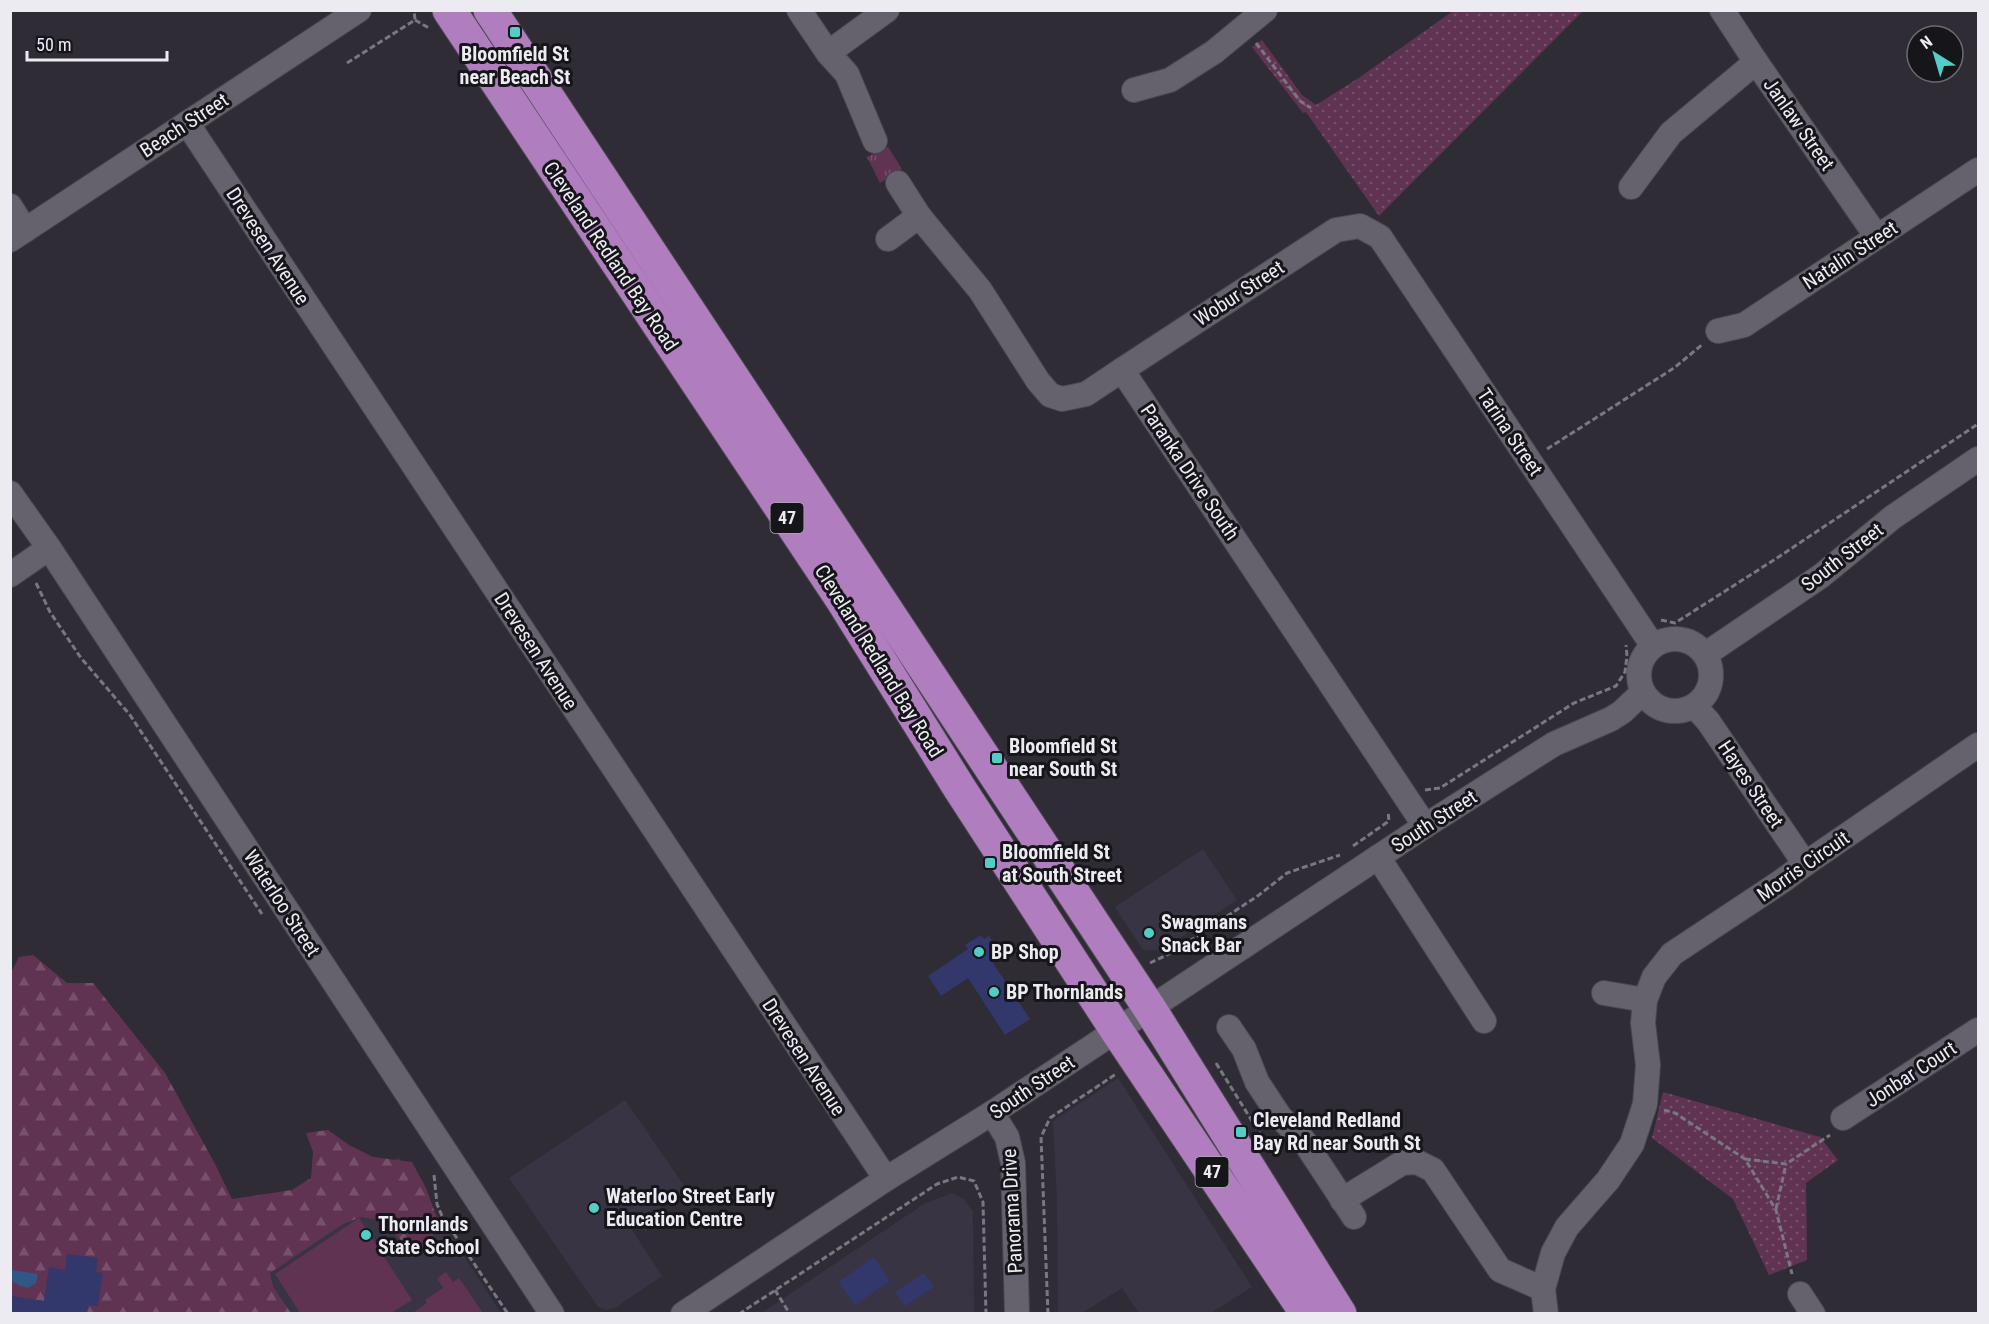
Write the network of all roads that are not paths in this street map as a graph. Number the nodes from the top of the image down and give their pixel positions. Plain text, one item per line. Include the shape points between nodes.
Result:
1 (358, 10) edge
2 (448, 10) edge
3 (490, 10) edge
4 (799, 10) edge
5 (887, 10) edge
6 (1265, 10) edge
7 (1722, 10) edge
8 (828, 53) junction
9 (1756, 62) junction
10 (1134, 90) dead end
11 (187, 123) junction
12 (875, 141) dead end
13 (1978, 170) edge
14 (898, 183) dead end
15 (1631, 187) dead end
16 (10, 206) edge
17 (919, 216) junction
18 (1360, 226) joint
19 (18, 235) edge
20 (1878, 237) junction
21 (888, 239) dead end
22 (1718, 331) road end
23 (1122, 370) junction
24 (1978, 459) edge
25 (10, 493) edge
26 (49, 548) junction
27 (18, 569) edge
28 (1648, 638) junction
29 (1706, 654) junction
30 (1643, 693) junction
31 (1695, 706) junction
32 (1978, 745) edge
33 (1425, 826) junction
34 (1378, 857) junction
35 (1804, 864) junction
36 (1604, 993) dead end
37 (1645, 1000) junction
38 (1150, 1009) junction
39 (1484, 1022) dead end
40 (1229, 1027) dead end
41 (1978, 1030) edge
42 (1117, 1031) junction
43 (992, 1113) junction
44 (1843, 1118) road end
45 (886, 1179) junction
46 (1543, 1289) junction
47 (552, 1314) edge
48 (683, 1314) edge
49 (1017, 1314) edge
50 (1307, 1314) edge
51 (1340, 1314) edge
52 (1546, 1314) edge

1 - 11 street, Beach Street
2 - 42 highway, Cleveland Redland Bay Road / 47 via 841,598
3 - 38 highway, Cleveland Redland Bay Road / 47
4 - 8 street
5 - 8 street
6 - 10 street via 1214,52 1170,80
7 - 9 street, Janlaw Street
8 - 12 street via 847,74
9 - 15 street via 1671,133
9 - 20 street, Janlaw Street
11 - 19 street, Beach Street
11 - 45 street, Drevesen Avenue
13 - 20 street, Natalin Street
14 - 17 street
16 - 19 street
17 - 21 street
17 - 23 street via 980,290 1050,395 1062,399 1086,394
18 - 23 street, Wobur Street via 1336,230
18 - 28 street, Tarina Street via 1380,237
20 - 22 street, Natalin Street via 1744,325
23 - 33 street, Paranka Drive South
24 - 29 street, South Street via 1893,517 1821,576
25 - 26 street, Waterloo Street
26 - 27 street
26 - 47 street, Waterloo Street
28 - 29 street via 1681,639
28 - 30 street via 1640,668
29 - 31 street via 1712,682 1706,696
30 - 31 street via 1660,709 1672,712
30 - 33 street, South Street via 1626,710 1554,744
31 - 35 street, Hayes Street
32 - 35 street, Morris Circuit
33 - 34 street, South Street
34 - 38 street, South Street
34 - 39 street, South Street
35 - 37 street, Morris Circuit via 1672,954 1654,977
36 - 37 street
37 - 46 street, Morris Circuit via 1645,1104 1632,1144 1608,1180 1567,1227 1553,1253
38 - 42 street, South Street
38 - 51 highway, Cleveland Redland Bay Road / 47
40 - 46 street via 1280,1117 1304,1141 1348,1208 1402,1162 1417,1162 1433,1170 1500,1270
41 - 44 street, Jonbar Court
42 - 43 street, South Street
42 - 50 highway, Cleveland Redland Bay Road / 47
43 - 45 street, South Street
43 - 49 street, Panorama Drive via 1007,1137 1013,1163
45 - 48 street, South Street
46 - 52 street, Morris Circuit

